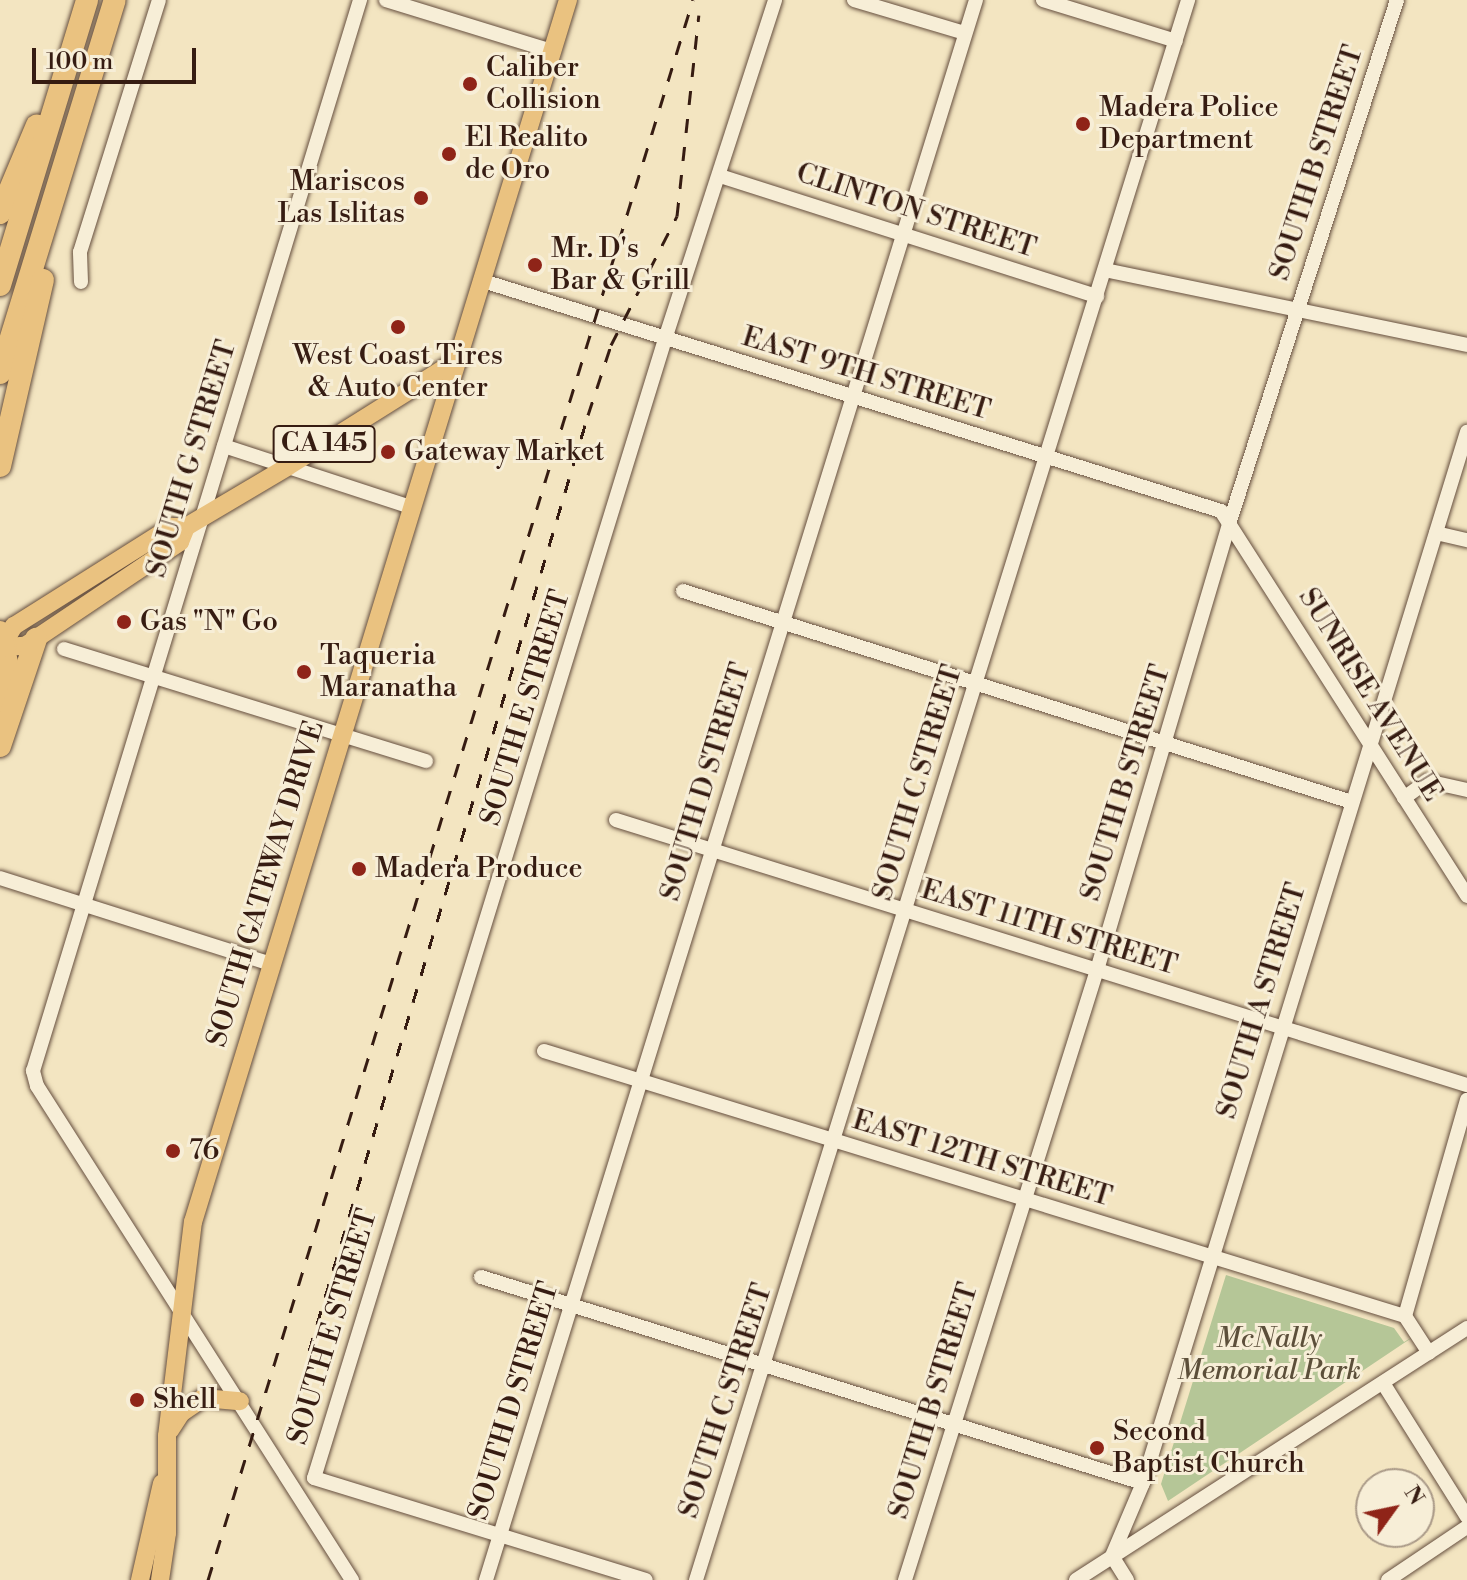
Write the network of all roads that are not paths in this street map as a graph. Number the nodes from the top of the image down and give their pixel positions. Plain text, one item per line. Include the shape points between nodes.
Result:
1 (87, 0) edge
2 (115, 0) edge
3 (159, 0) edge
4 (360, 0) edge
5 (386, 0) edge
6 (568, 0) edge
7 (775, 0) edge
8 (854, 0) edge
9 (976, 0) edge
10 (1043, 0) edge
11 (1188, 0) edge
12 (1397, 0) edge
13 (965, 33) junction
14 (1176, 41) junction
15 (552, 51) junction
16 (62, 78) junction
17 (86, 94) junction
18 (720, 176) junction
19 (0, 213) edge
20 (903, 234) junction
21 (1105, 270) junction
22 (483, 281) junction
23 (81, 282) dead end
24 (0, 285) edge
25 (1097, 296) junction
26 (1298, 309) junction
27 (665, 339) junction
28 (1467, 345) edge
29 (459, 359) junction
30 (0, 373) edge
31 (853, 396) junction
32 (1467, 432) edge
33 (224, 446) junction
34 (1047, 457) junction
35 (0, 466) edge
36 (287, 467) junction
37 (411, 507) junction
38 (1230, 521) junction
39 (194, 523) junction
40 (1436, 533) junction
41 (1467, 540) edge
42 (683, 591) dead end
43 (783, 624) junction
44 (36, 639) junction
45 (1, 643) edge
46 (64, 649) dead end
47 (152, 675) junction
48 (976, 684) junction
49 (0, 719) edge
50 (341, 735) junction
51 (1371, 742) junction
52 (1166, 744) junction
53 (0, 746) edge
54 (426, 761) dead end
55 (1467, 790) edge
56 (1404, 798) junction
57 (1352, 802) junction
58 (616, 820) dead end
59 (712, 851) junction
60 (0, 878) edge
61 (1467, 896) edge
62 (82, 903) junction
63 (906, 911) junction
64 (271, 964) junction
65 (1097, 970) junction
66 (1280, 1027) junction
67 (544, 1051) dead end
68 (640, 1082) junction
69 (1467, 1085) edge
70 (1467, 1100) edge
71 (834, 1141) junction
72 (1025, 1200) junction
73 (1213, 1256) junction
74 (481, 1277) dead end
75 (571, 1306) junction
76 (179, 1309) junction
77 (1405, 1316) junction
78 (1467, 1328) edge
79 (1429, 1353) junction
80 (764, 1367) junction
81 (1383, 1383) junction
82 (240, 1401) junction
83 (954, 1426) junction
84 (167, 1436) junction
85 (166, 1473) junction
86 (314, 1478) junction
87 (1143, 1483) junction
88 (296, 1488) junction
89 (1467, 1517) edge
90 (1467, 1527) edge
91 (500, 1536) junction
92 (1112, 1556) junction
93 (606, 1574) edge
94 (140, 1580) edge
95 (160, 1580) edge
96 (352, 1580) edge
97 (486, 1580) edge
98 (646, 1580) edge
99 (696, 1580) edge
100 (905, 1580) edge
101 (1076, 1580) edge
102 (1127, 1580) edge
103 (1388, 1580) edge

1 - 16 highway
2 - 17 highway
3 - 23 street via 80,252
4 - 33 street, SOUTH G STREET
5 - 15 street
6 - 15 main road, SOUTH GATEWAY DRIVE
7 - 18 street, SOUTH E STREET
8 - 13 street
9 - 13 street, SOUTH D STREET
10 - 14 street
11 - 14 street, SOUTH C STREET
12 - 26 street, SOUTH B STREET
13 - 20 street, SOUTH D STREET
14 - 21 street, SOUTH C STREET
15 - 22 main road, SOUTH GATEWAY DRIVE
16 - 19 highway via 26,146
16 - 24 highway
17 - 30 highway
17 - 35 highway
18 - 20 street, CLINTON STREET
18 - 27 street, SOUTH E STREET
20 - 25 street, CLINTON STREET
20 - 31 street, SOUTH D STREET
21 - 25 street, SOUTH C STREET
21 - 26 street
22 - 27 street, EAST 9TH STREET
22 - 29 main road, SOUTH GATEWAY DRIVE
25 - 34 street, SOUTH C STREET
26 - 28 street
26 - 38 street, SOUTH B STREET
27 - 31 street, EAST 9TH STREET
27 - 86 street, SOUTH E STREET
29 - 36 main road, CA 145
29 - 37 main road, SOUTH GATEWAY DRIVE
31 - 34 street, EAST 9TH STREET
31 - 43 street, SOUTH D STREET
32 - 40 street, SOUTH A STREET
33 - 36 street
33 - 39 street, SOUTH G STREET
34 - 38 street, EAST 9TH STREET via 1221,511
34 - 48 street, SOUTH C STREET
36 - 37 street
36 - 39 main road, CA 145
37 - 50 main road, SOUTH GATEWAY DRIVE
38 - 51 street, SUNRISE AVENUE
38 - 52 street, SOUTH B STREET
39 - 44 main road, CA 145 via 180,542
39 - 45 main road, CA 145 via 171,527 14,626
39 - 47 street, SOUTH G STREET
40 - 41 street
40 - 51 street, SOUTH A STREET
42 - 43 street
43 - 48 street
43 - 59 street, SOUTH D STREET
44 - 45 main road, CA 145 via 25,646
44 - 53 highway
45 - 49 highway via 9,687
46 - 47 street
47 - 50 street
47 - 62 street, SOUTH G STREET
48 - 52 street
48 - 63 street, SOUTH C STREET
50 - 54 street
50 - 64 main road, SOUTH GATEWAY DRIVE
51 - 56 street, SUNRISE AVENUE
51 - 57 street, SOUTH A STREET
52 - 57 street
52 - 65 street, SOUTH B STREET
55 - 56 street via 1427,781
56 - 61 street, SUNRISE AVENUE
57 - 66 street, SOUTH A STREET
58 - 59 street, EAST 11TH STREET
59 - 63 street, EAST 11TH STREET
59 - 68 street, SOUTH D STREET
60 - 62 street
62 - 64 street
62 - 76 street, SOUTH G STREET via 33,1071
63 - 65 street, EAST 11TH STREET
63 - 71 street, SOUTH C STREET
64 - 76 main road, SOUTH GATEWAY DRIVE via 204,1180
65 - 66 street, EAST 11TH STREET
65 - 72 street, SOUTH B STREET
66 - 69 street, EAST 11TH STREET
66 - 73 street, SOUTH A STREET
67 - 68 street, EAST 12TH STREET
68 - 71 street, EAST 12TH STREET
68 - 75 street, SOUTH D STREET
70 - 77 street
71 - 72 street, EAST 12TH STREET
71 - 80 street, SOUTH C STREET
72 - 73 street, EAST 12TH STREET
72 - 83 street, SOUTH B STREET
73 - 77 street, EAST 12TH STREET
73 - 87 street, SOUTH A STREET
74 - 75 street
75 - 80 street
75 - 91 street, SOUTH D STREET
76 - 82 street
76 - 84 main road, SOUTH GATEWAY DRIVE
77 - 79 street
78 - 79 street
79 - 81 street
80 - 83 street
80 - 99 street, SOUTH C STREET
81 - 89 street
81 - 92 street
82 - 84 main road via 203,1398 181,1413
82 - 88 street
83 - 87 street
83 - 100 street, SOUTH B STREET
84 - 85 main road, SOUTH GATEWAY DRIVE
85 - 94 main road, SOUTH GATEWAY DRIVE
85 - 95 main road, SOUTH GATEWAY DRIVE via 167,1533
86 - 88 street
86 - 91 street
87 - 92 street, SOUTH A STREET
88 - 96 street
90 - 103 street
91 - 93 street
91 - 97 street, SOUTH D STREET
92 - 101 street
92 - 102 street
93 - 98 street

